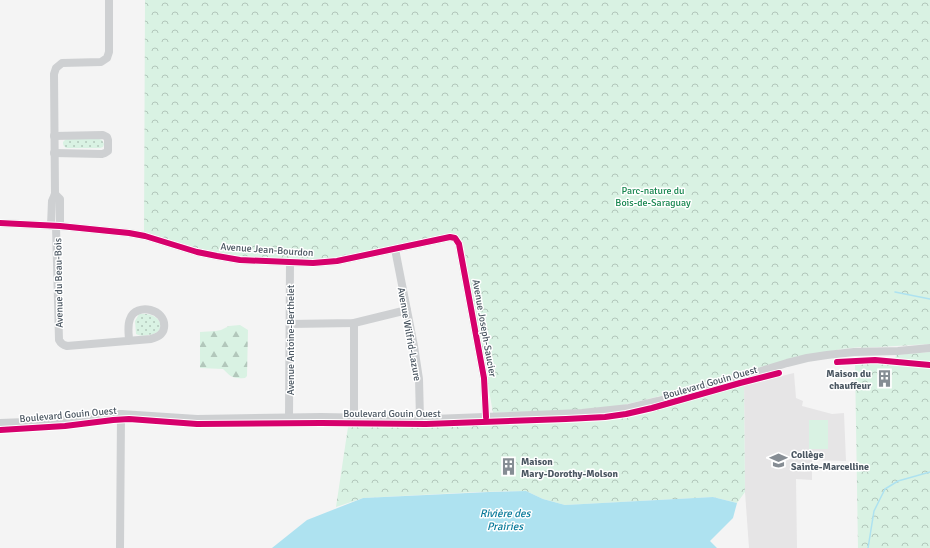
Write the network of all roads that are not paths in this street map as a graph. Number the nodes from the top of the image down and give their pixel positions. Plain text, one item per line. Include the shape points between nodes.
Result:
1 (109, 0) edge
2 (54, 136) junction
3 (54, 153) junction
4 (0, 223) edge
5 (56, 226) junction
6 (459, 244) joint
7 (395, 249) junction
8 (290, 262) junction
9 (406, 310) junction
10 (354, 323) junction
11 (290, 324) junction
12 (129, 341) junction
13 (930, 348) edge
14 (121, 414) junction
15 (486, 417) junction
16 (289, 418) junction
17 (354, 418) junction
18 (420, 419) junction
19 (0, 422) edge
20 (120, 548) edge

1 - 2 street, Avenue du Beau-Bois via 107,58 102,62 62,63 56,68
2 - 3 street, Avenue du Beau-Bois
2 - 3 street via 103,135 108,140 108,151 102,154
3 - 5 street, Avenue du Beau-Bois via 55,194 60,199
4 - 5 street, Avenue Jean-Bourdon
5 - 8 street, Avenue Jean-Bourdon via 129,233 196,252 240,260
5 - 12 street, Avenue du Beau-Bois via 59,340 67,346
6 - 7 street, Avenue Jean-Bourdon via 455,238 450,237
6 - 15 street, Avenue Joseph-Saucier via 484,378
7 - 8 street, Avenue Jean-Bourdon via 337,261
7 - 9 street, Avenue Wilfrid-Lazure
8 - 11 street, Avenue Antoine-Berthelet
9 - 10 street
9 - 18 street, Avenue Wilfrid-Lazure via 419,379
10 - 11 street
10 - 17 street
11 - 16 street, Avenue Antoine-Berthelet
12 - 12 street, Avenue du Beau-Bois via 151,339 163,332 164,325 160,314 142,309 132,315
13 - 15 street, Boulevard Gouin Ouest via 898,352 854,352 807,358 624,409
14 - 16 street, Boulevard Gouin Ouest via 197,419
14 - 19 street, Boulevard Gouin Ouest via 51,421
14 - 20 street
15 - 18 street, Boulevard Gouin Ouest
16 - 17 street, Boulevard Gouin Ouest
17 - 18 street, Boulevard Gouin Ouest

